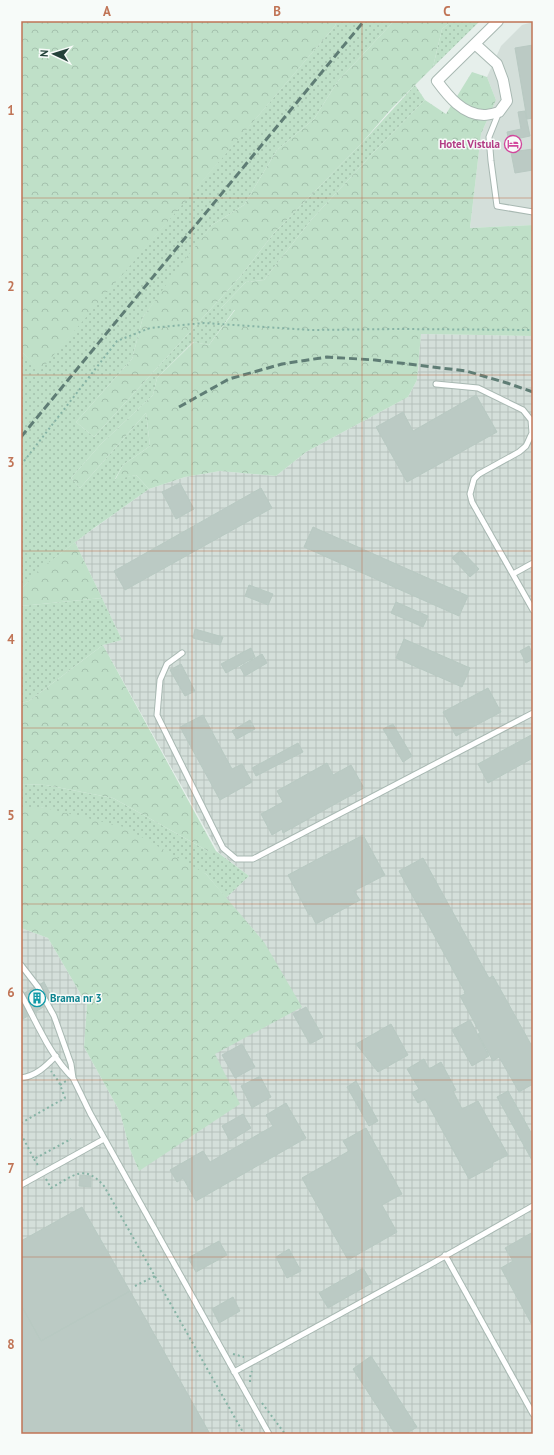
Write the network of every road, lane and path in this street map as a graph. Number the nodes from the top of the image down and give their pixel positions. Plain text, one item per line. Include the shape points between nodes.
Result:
1 (498, 21) edge
2 (475, 44) junction
3 (499, 112) junction
4 (533, 212) edge
5 (533, 330) edge
6 (436, 384) dead end
7 (21, 465) edge
8 (533, 563) edge
9 (513, 574) junction
10 (533, 610) edge
11 (182, 652) dead end
12 (533, 713) edge
13 (21, 965) edge
14 (21, 994) edge
15 (56, 1056) junction
16 (51, 1072) dead end
17 (21, 1078) edge
18 (73, 1078) junction
19 (21, 1122) edge
20 (21, 1134) edge
21 (71, 1139) dead end
22 (104, 1139) junction
23 (34, 1159) junction
24 (42, 1173) junction
25 (21, 1185) edge
26 (533, 1206) edge
27 (445, 1255) junction
28 (155, 1276) junction
29 (135, 1286) dead end
30 (231, 1352) dead end
31 (249, 1356) dead end
32 (254, 1369) dead end
33 (234, 1372) junction
34 (250, 1383) dead end
35 (259, 1399) dead end
36 (533, 1414) edge
37 (244, 1434) edge
38 (269, 1434) edge
39 (285, 1434) edge

1 - 2 street
2 - 3 street via 497,64 503,80 507,101
2 - 3 street via 437,81 450,98 466,111 483,115
3 - 4 lane via 489,137 497,206
5 - 7 path via 310,330 204,323 150,328 117,341
6 - 9 lane via 478,388 523,410 530,420 532,433 526,446 479,474 474,479 470,494 475,508
8 - 9 lane
9 - 10 lane
11 - 12 lane via 167,664 160,680 157,715 223,848 236,859 253,859
13 - 18 lane via 38,986 54,1016 71,1064
14 - 15 lane
15 - 17 lane via 38,1073
15 - 18 lane
16 - 19 path via 59,1082 65,1098
18 - 22 lane
20 - 23 path
21 - 23 path
22 - 24 lane
22 - 33 lane
23 - 24 path
24 - 25 lane
24 - 28 path via 51,1188 79,1174 92,1175 98,1179
26 - 27 lane
27 - 33 lane
27 - 36 lane
28 - 29 path
28 - 37 path
30 - 31 path via 237,1356
32 - 34 path
33 - 38 lane
35 - 39 path

